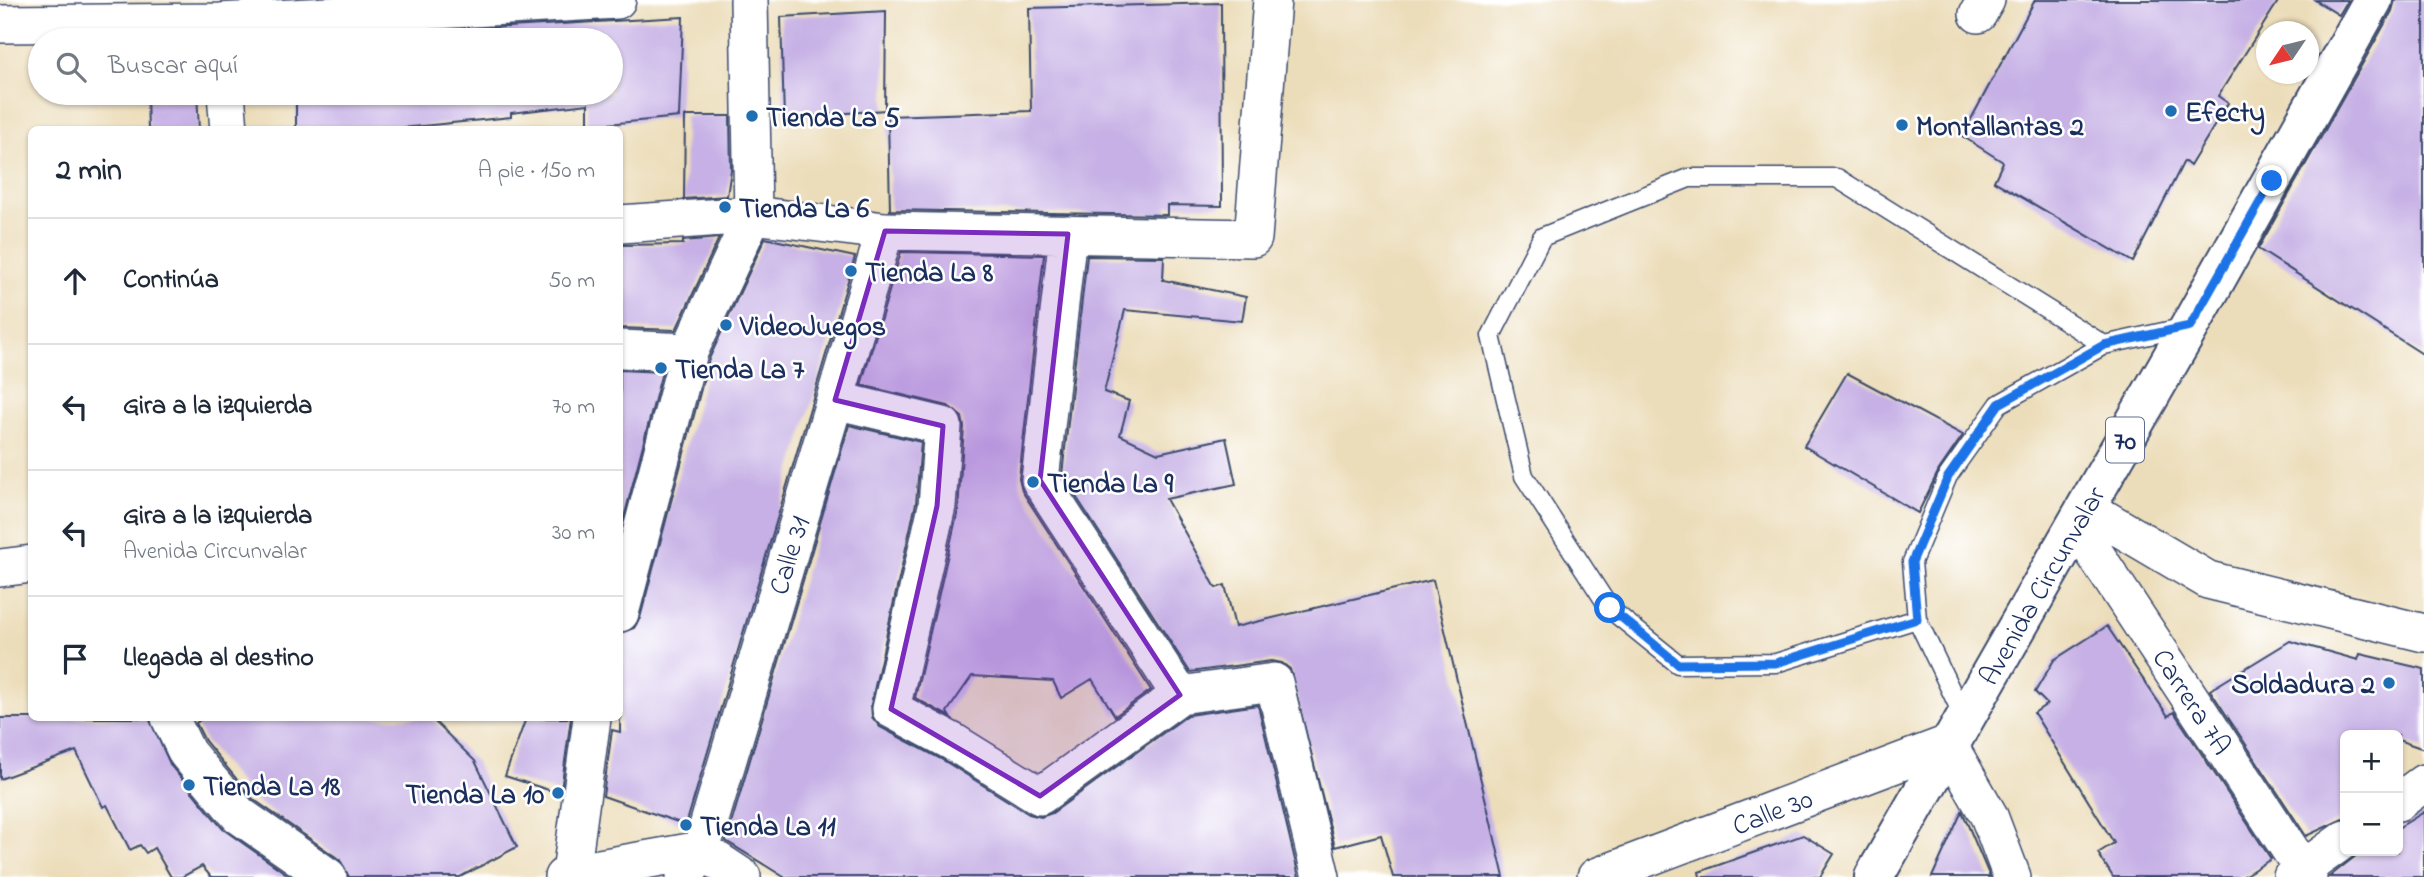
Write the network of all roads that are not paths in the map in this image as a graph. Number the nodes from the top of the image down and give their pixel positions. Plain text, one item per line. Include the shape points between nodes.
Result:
1 (617, 0) edge
2 (749, 0) edge
3 (1272, 0) edge
4 (2373, 0) edge
5 (221, 21) edge
6 (0, 24) edge
7 (227, 105) edge
8 (229, 126) edge
9 (753, 215) junction
10 (623, 224) edge
11 (886, 231) junction
12 (1068, 234) junction
13 (2190, 326) junction
14 (2104, 345) junction
15 (623, 349) edge
16 (689, 352) junction
17 (835, 400) junction
18 (2081, 516) junction
19 (28, 564) edge
20 (0, 568) edge
21 (623, 602) edge
22 (1917, 619) junction
23 (2424, 633) edge
24 (1180, 695) junction
25 (171, 721) edge
26 (592, 721) edge
27 (1956, 731) junction
28 (2424, 783) edge
29 (2403, 798) edge
30 (2340, 843) edge
31 (693, 863) edge
32 (2301, 874) edge
33 (567, 875) edge
34 (328, 877) edge
35 (742, 877) edge
36 (1321, 877) edge
37 (1596, 877) edge
38 (1874, 877) edge
39 (2012, 877) edge

1 - 5 street
2 - 9 street
3 - 12 street via 1253,239
4 - 13 main road, Avenida Circunvalar / 70
5 - 6 street
7 - 8 street
9 - 10 street
9 - 11 street
9 - 16 street
11 - 12 street
11 - 17 street, Calle 31
12 - 24 street via 1040,480
13 - 14 lane
13 - 18 main road, Avenida Circunvalar / 70
14 - 22 lane via 1999,404 1948,477 1912,562
14 - 22 lane via 1837,178 1689,177 1542,237 1491,335 1524,476 1610,608 1678,664 1776,663
15 - 16 street
16 - 21 street
17 - 24 street via 943,426 937,506 891,709 1040,796
17 - 31 street, Calle 31
18 - 23 street via 2208,580
18 - 27 main road, Avenida Circunvalar / 70
18 - 32 street, Carrera 7A
19 - 20 street
22 - 27 lane
24 - 36 street via 1274,682
25 - 34 street via 187,753 239,815
26 - 33 street
27 - 37 street, Calle 30
27 - 38 main road, Avenida Circunvalar / 70
27 - 39 street
28 - 29 street
30 - 32 street
31 - 33 street
31 - 35 street

